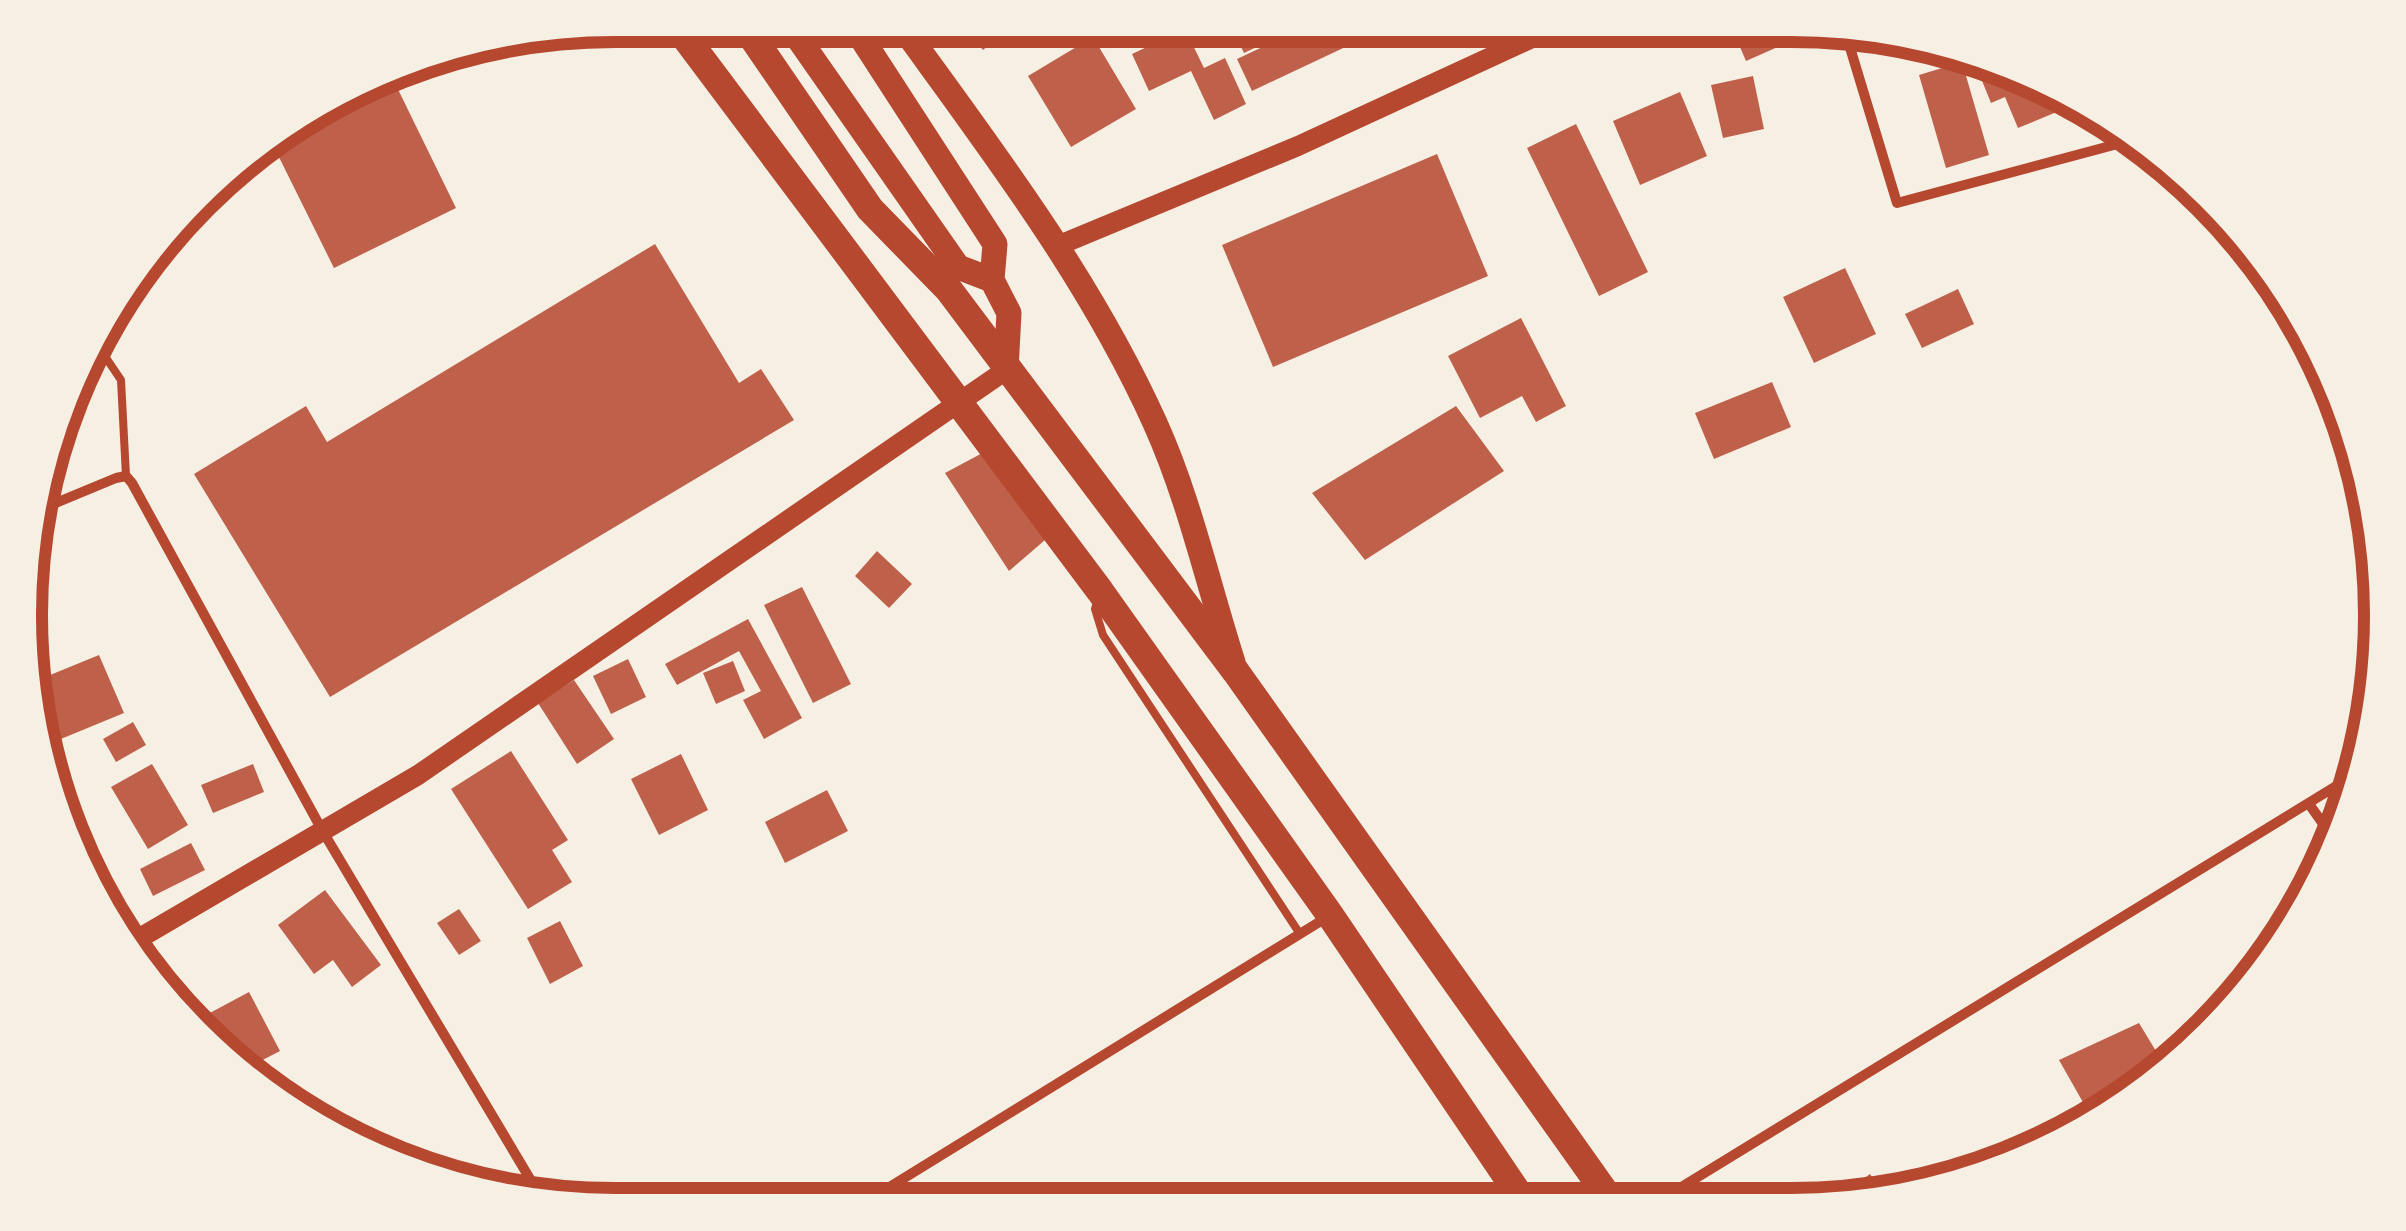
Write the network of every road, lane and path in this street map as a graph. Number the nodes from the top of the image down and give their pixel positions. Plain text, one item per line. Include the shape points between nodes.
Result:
1 (689, 42) edge
2 (756, 42) edge
3 (801, 42) edge
4 (864, 42) edge
5 (912, 42) edge
6 (1523, 42) edge
7 (1849, 46) edge
8 (2116, 144) edge
9 (1057, 246) junction
10 (992, 280) junction
11 (105, 356) edge
12 (1006, 370) junction
13 (955, 402) junction
14 (126, 476) junction
15 (54, 504) edge
16 (1100, 590) junction
17 (1236, 672) junction
18 (2337, 786) edge
19 (2309, 804) junction
20 (2324, 825) edge
21 (322, 830) junction
22 (1330, 915) junction
23 (1300, 934) junction
24 (141, 937) edge
25 (532, 1182) edge
26 (888, 1188) edge
27 (1515, 1188) edge
28 (1602, 1188) edge
29 (1680, 1188) edge

1 - 13 highway
2 - 12 highway via 870,209 950,290
3 - 10 main road via 958,267
4 - 10 main road via 995,244
5 - 9 main road
6 - 9 main road
7 - 8 street via 1897,203
9 - 17 main road via 1157,427
10 - 12 main road via 1009,313
11 - 14 lane via 121,380
12 - 13 main road
12 - 17 highway
13 - 16 highway
13 - 21 main road via 665,608 418,775
14 - 15 street
14 - 21 street
16 - 22 highway
16 - 23 lane via 1095,609 1103,635
17 - 28 highway
18 - 19 street
19 - 20 street
19 - 29 street
21 - 24 main road
21 - 25 street
22 - 23 street
22 - 27 highway
23 - 26 street

